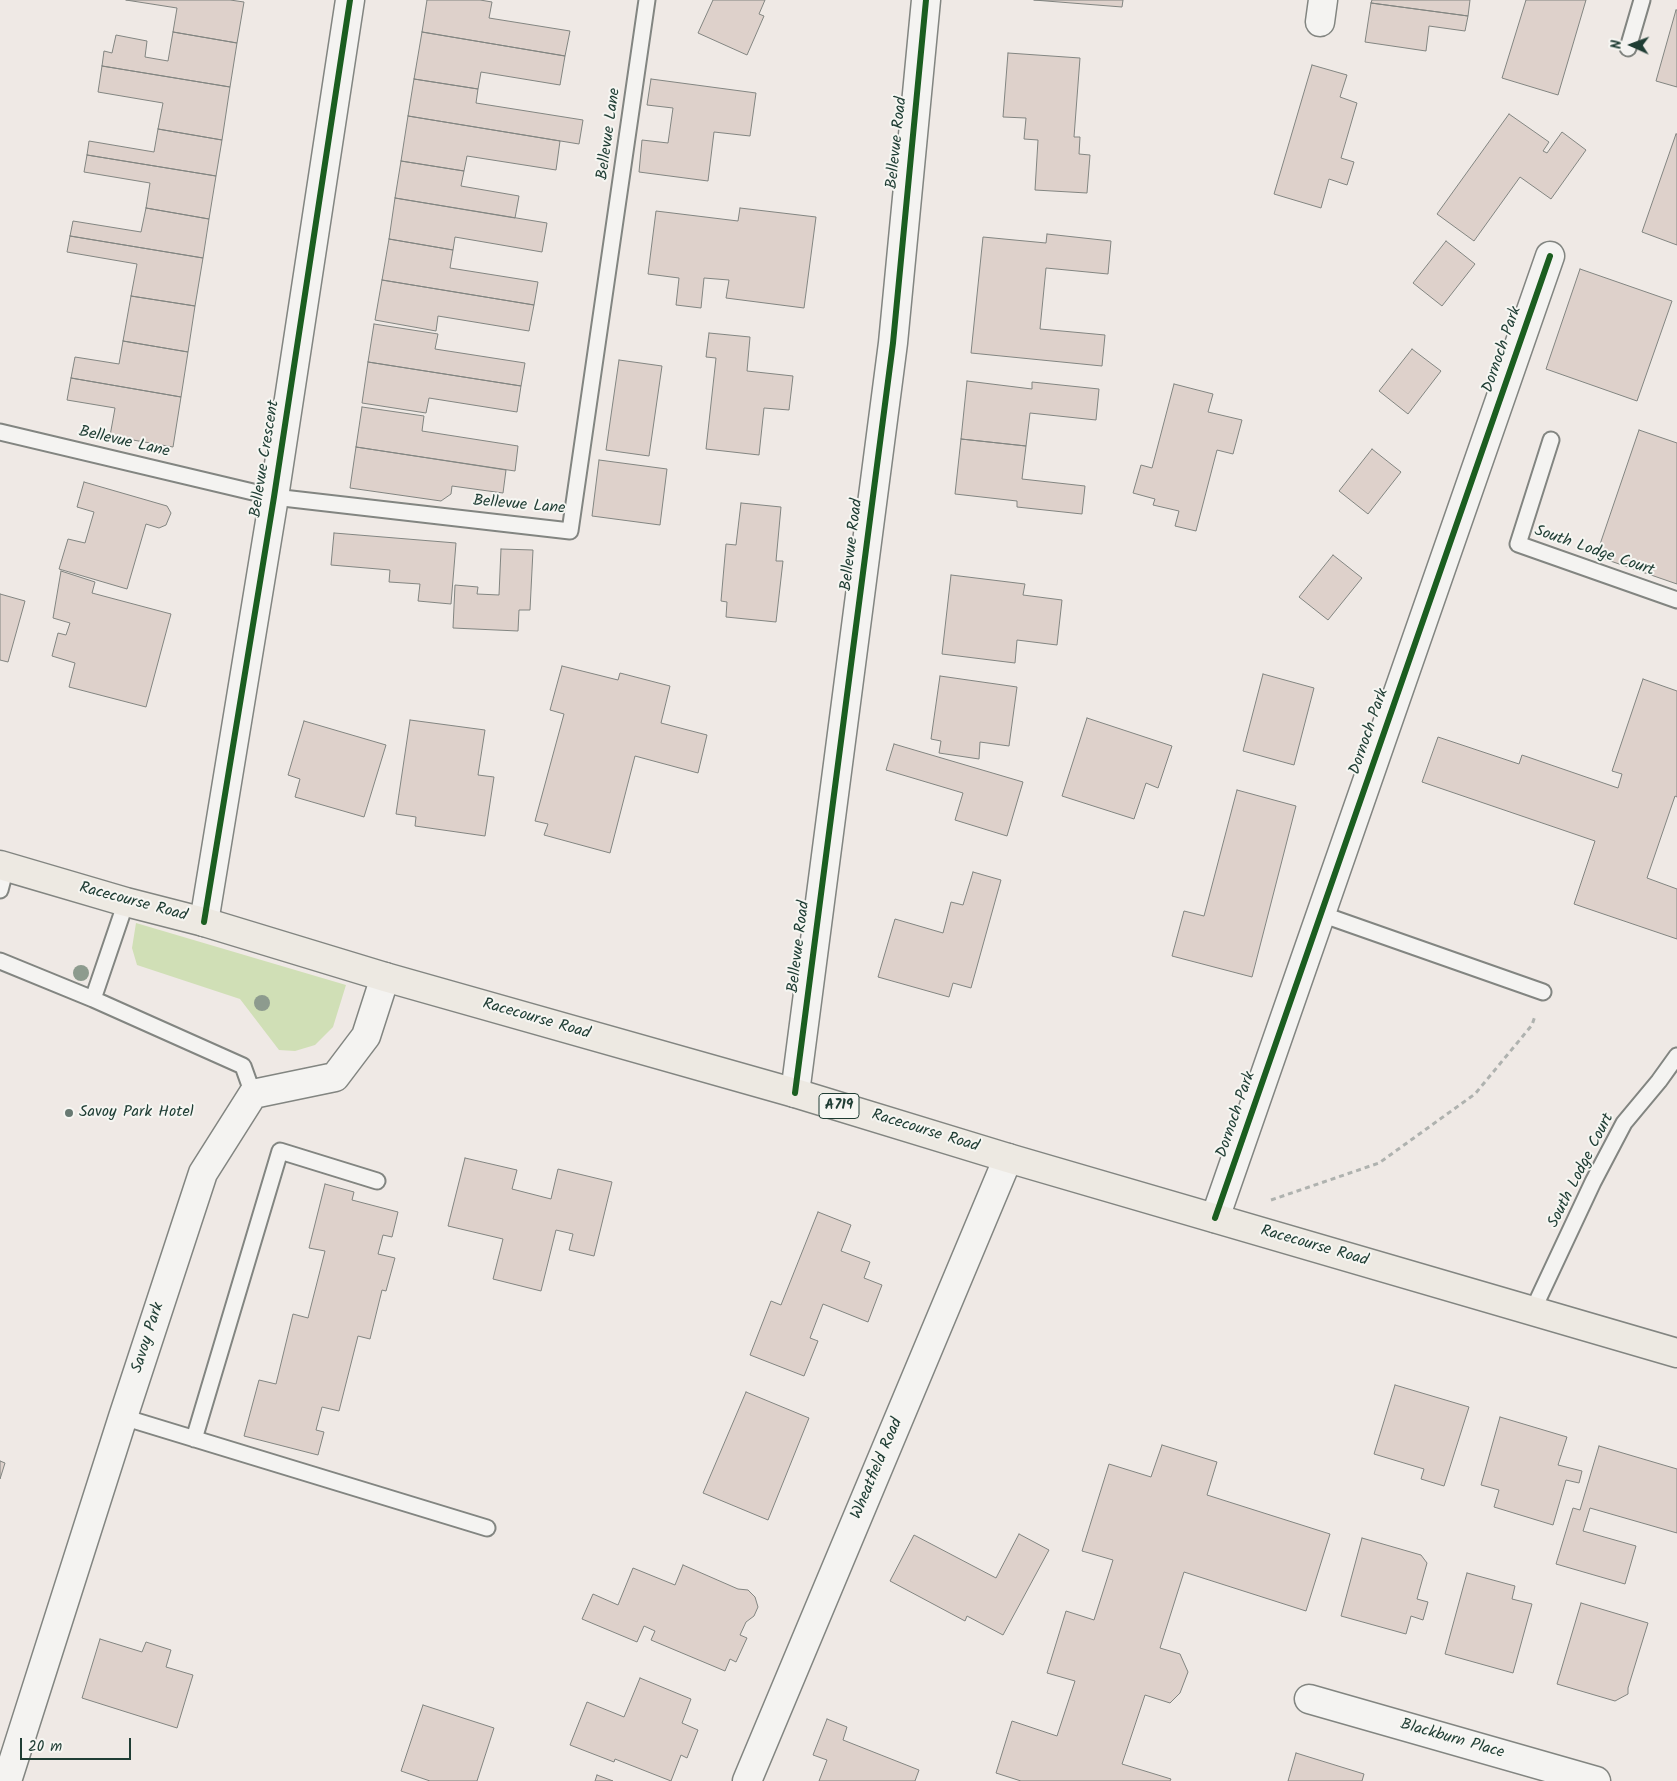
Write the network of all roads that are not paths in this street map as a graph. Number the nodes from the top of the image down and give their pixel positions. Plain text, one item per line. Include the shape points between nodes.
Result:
1 (350, 0) edge
2 (647, 0) edge
3 (926, 0) edge
4 (1642, 0) edge
5 (1628, 48) dead end
6 (1550, 256) dead end
7 (0, 432) edge
8 (1551, 440) dead end
9 (274, 497) junction
10 (1677, 600) edge
11 (2, 874) edge
12 (126, 902) junction
13 (1321, 914) junction
14 (204, 922) junction
15 (0, 961) edge
16 (385, 977) junction
17 (1544, 992) road end
18 (93, 999) junction
19 (1677, 1056) edge
20 (795, 1093) junction
21 (253, 1094) junction
22 (1008, 1158) junction
23 (377, 1181) dead end
24 (1216, 1218) junction
25 (1533, 1310) junction
26 (1677, 1353) edge
27 (123, 1417) junction
28 (194, 1439) junction
29 (487, 1528) dead end
30 (1309, 1699) dead end
31 (7, 1781) edge
32 (747, 1781) edge
33 (1596, 1781) edge

1 - 9 street, Bellevue Crescent
2 - 9 lane, Bellevue Lane via 570,530
3 - 20 street, Bellevue Road via 892,343
4 - 5 lane
6 - 13 street, Dornoch Park
7 - 9 lane, Bellevue Lane
8 - 10 lane, South Lodge Court via 1518,544
9 - 14 street, Bellevue Crescent
11 - 12 main road, Racecourse Road / A719
12 - 14 main road, Racecourse Road / A719
12 - 18 lane
13 - 17 lane
13 - 24 street, Dornoch Park
14 - 16 main road, Racecourse Road / A719
15 - 18 lane
16 - 20 main road, Racecourse Road / A719
16 - 21 street via 366,1036 335,1077
18 - 21 lane via 243,1066
19 - 25 lane, South Lodge Court via 1624,1123
20 - 22 main road, Racecourse Road / A719
21 - 27 street, Savoy Park via 203,1172
22 - 24 main road, Racecourse Road / A719
22 - 32 street, Wheatfield Road
23 - 28 lane via 280,1151
24 - 25 main road, Racecourse Road / A719
25 - 26 main road, Racecourse Road / A719
27 - 28 lane
27 - 31 street, Savoy Park
28 - 29 lane
30 - 33 street, Blackburn Place

